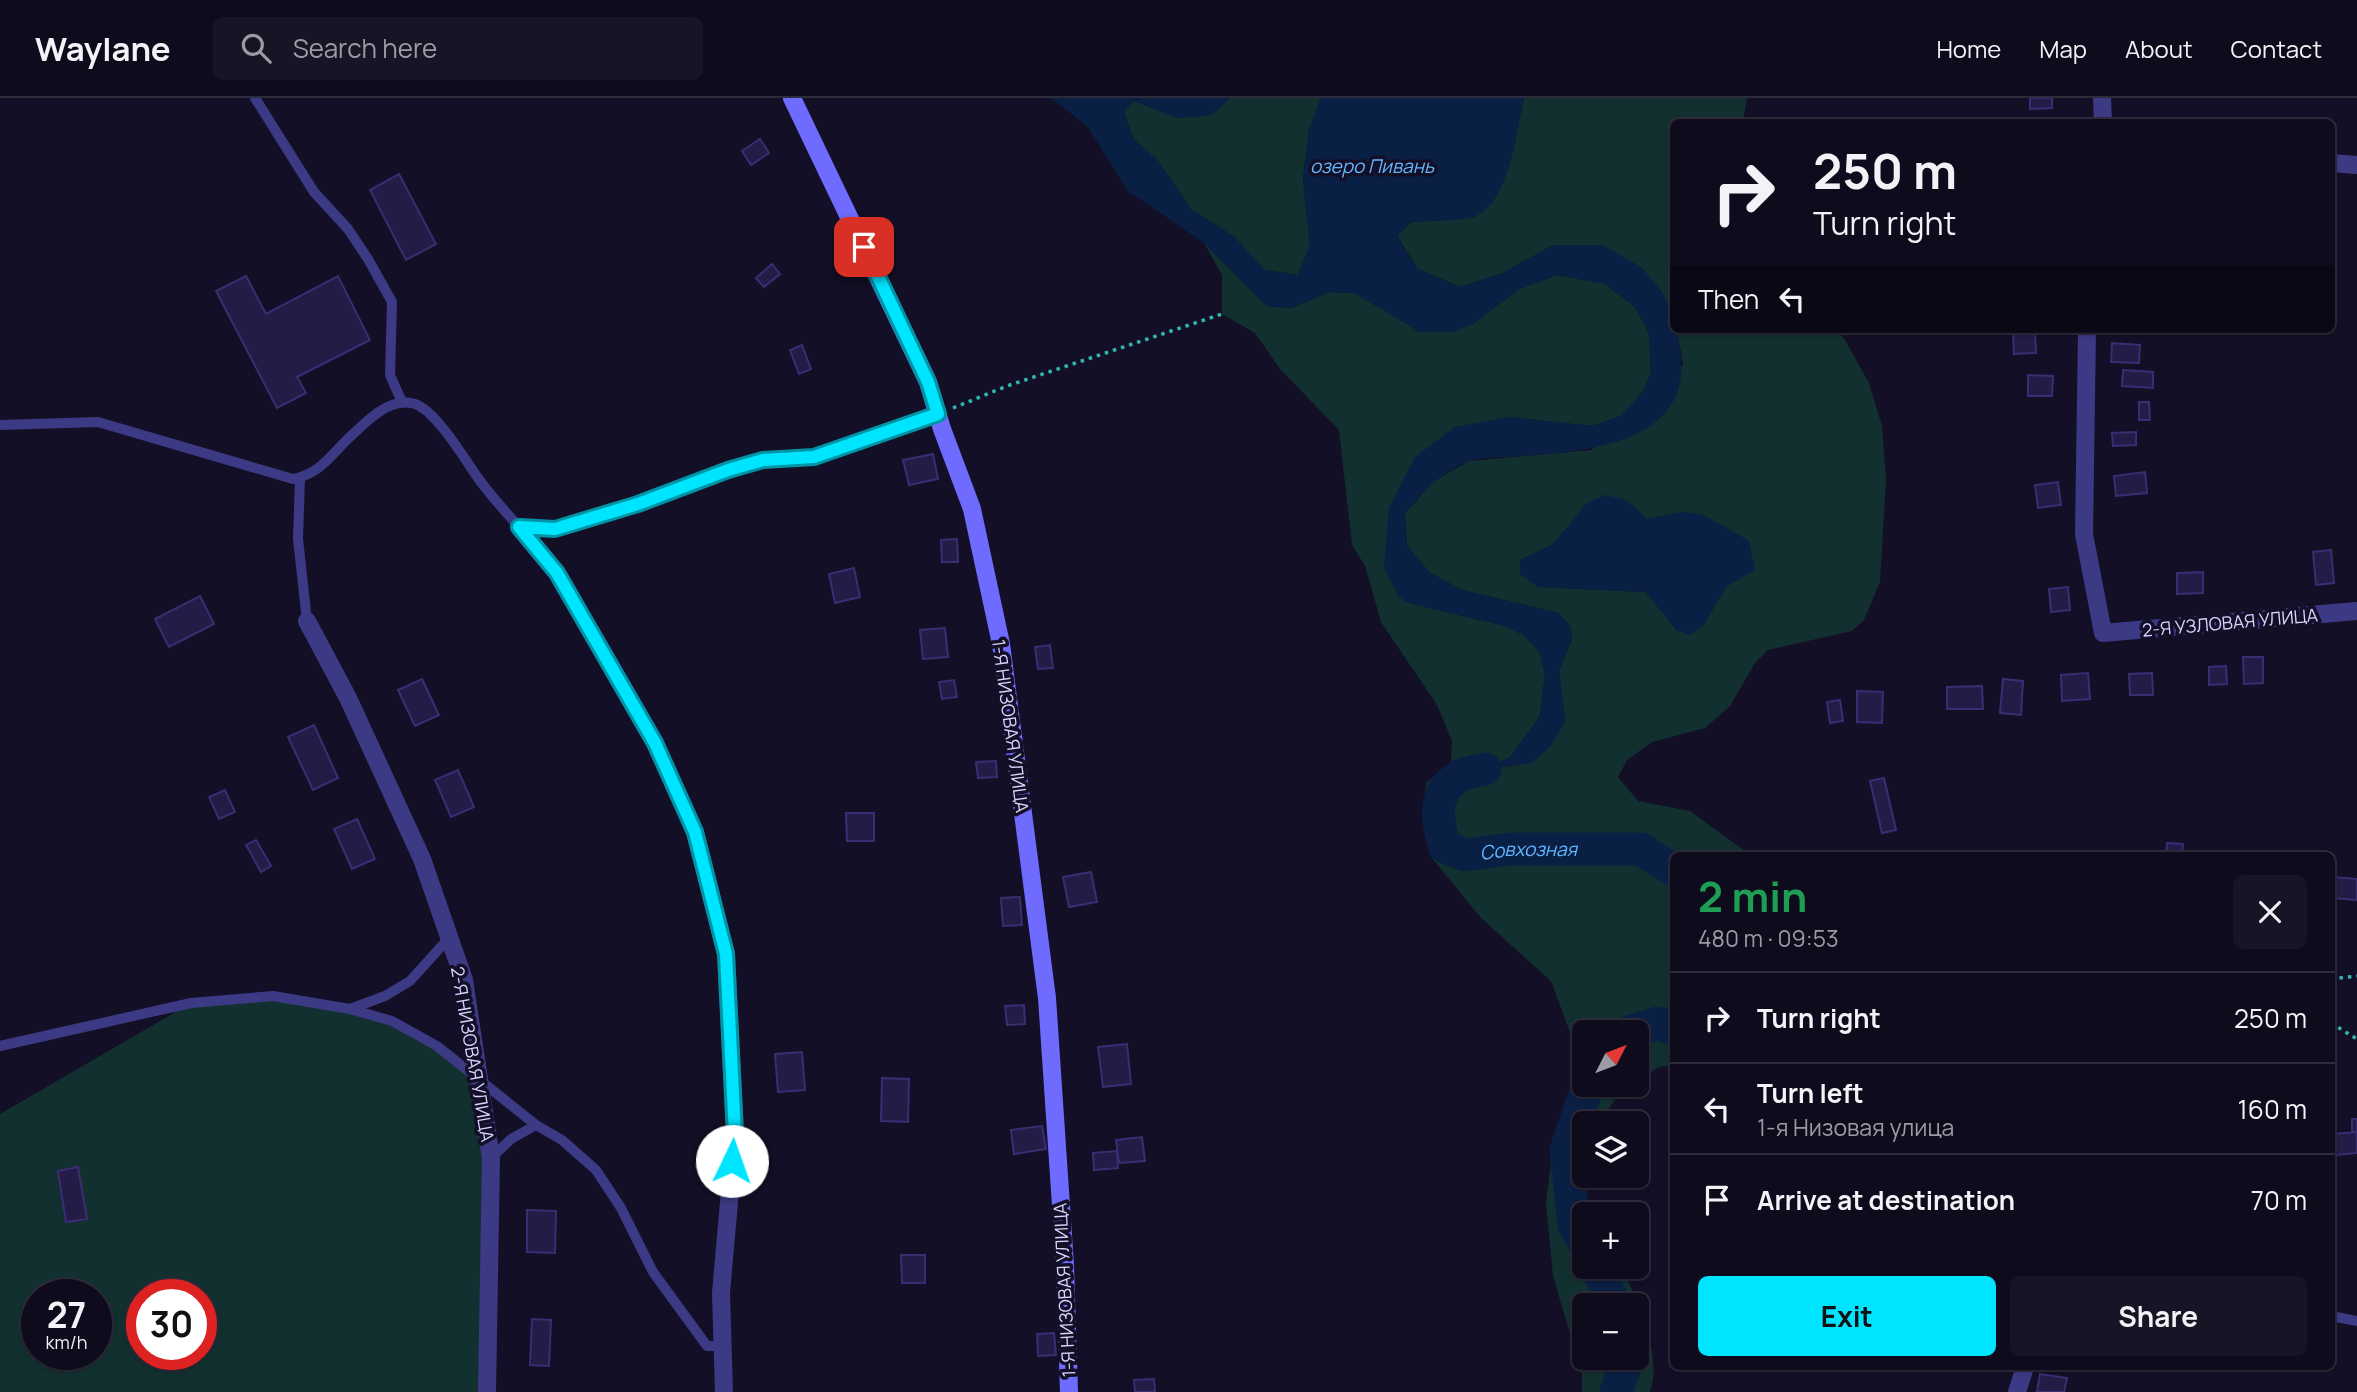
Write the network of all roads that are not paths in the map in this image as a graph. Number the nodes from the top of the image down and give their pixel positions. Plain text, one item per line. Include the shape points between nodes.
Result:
1 (255, 98) edge
2 (792, 98) edge
3 (2102, 98) edge
4 (2103, 119) edge
5 (2335, 163) edge
6 (2357, 165) edge
7 (2087, 333) edge
8 (402, 402) junction
9 (938, 414) junction
10 (0, 425) edge
11 (300, 478) junction
12 (519, 527) junction
13 (2357, 611) edge
14 (307, 621) joint
15 (449, 938) junction
16 (350, 1009) junction
17 (0, 1046) edge
18 (480, 1080) junction
19 (536, 1125) junction
20 (491, 1158) junction
21 (2335, 1317) edge
22 (2357, 1321) edge
23 (723, 1346) junction
24 (2024, 1370) edge
25 (487, 1392) edge
26 (724, 1392) edge
27 (1069, 1392) edge
28 (2017, 1392) edge

1 - 8 lane via 314,192 348,229 392,302 390,375
2 - 9 street, 1-Я НИЗОВАЯ УЛИЦА via 928,382
3 - 4 street
5 - 6 street
7 - 13 street, 2-Я УЗЛОВАЯ УЛИЦА via 2084,534 2104,633
8 - 11 lane via 372,417 315,472
8 - 12 lane via 418,404 431,416
9 - 12 lane via 814,457 763,460 728,470 555,529
9 - 27 street, 1-Я НИЗОВАЯ УЛИЦА via 972,509 1001,643 1047,998
10 - 11 lane via 98,422 281,477
11 - 14 lane via 298,539
12 - 23 street via 557,573 655,743 695,832 726,954 735,1134 721,1293
14 - 15 street, 2-Я НИЗОВАЯ УЛИЦА via 422,859
15 - 16 lane via 410,981
15 - 18 street, 2-Я НИЗОВАЯ УЛИЦА via 464,980
16 - 17 lane via 273,996 191,1003
16 - 18 lane via 392,1021 437,1046
18 - 19 lane
18 - 20 street, 2-Я НИЗОВАЯ УЛИЦА
19 - 20 lane via 510,1139
19 - 23 lane via 597,1170 653,1272 707,1346
20 - 25 street, 2-Я НИЗОВАЯ УЛИЦА
21 - 22 lane
23 - 26 street
24 - 28 street

